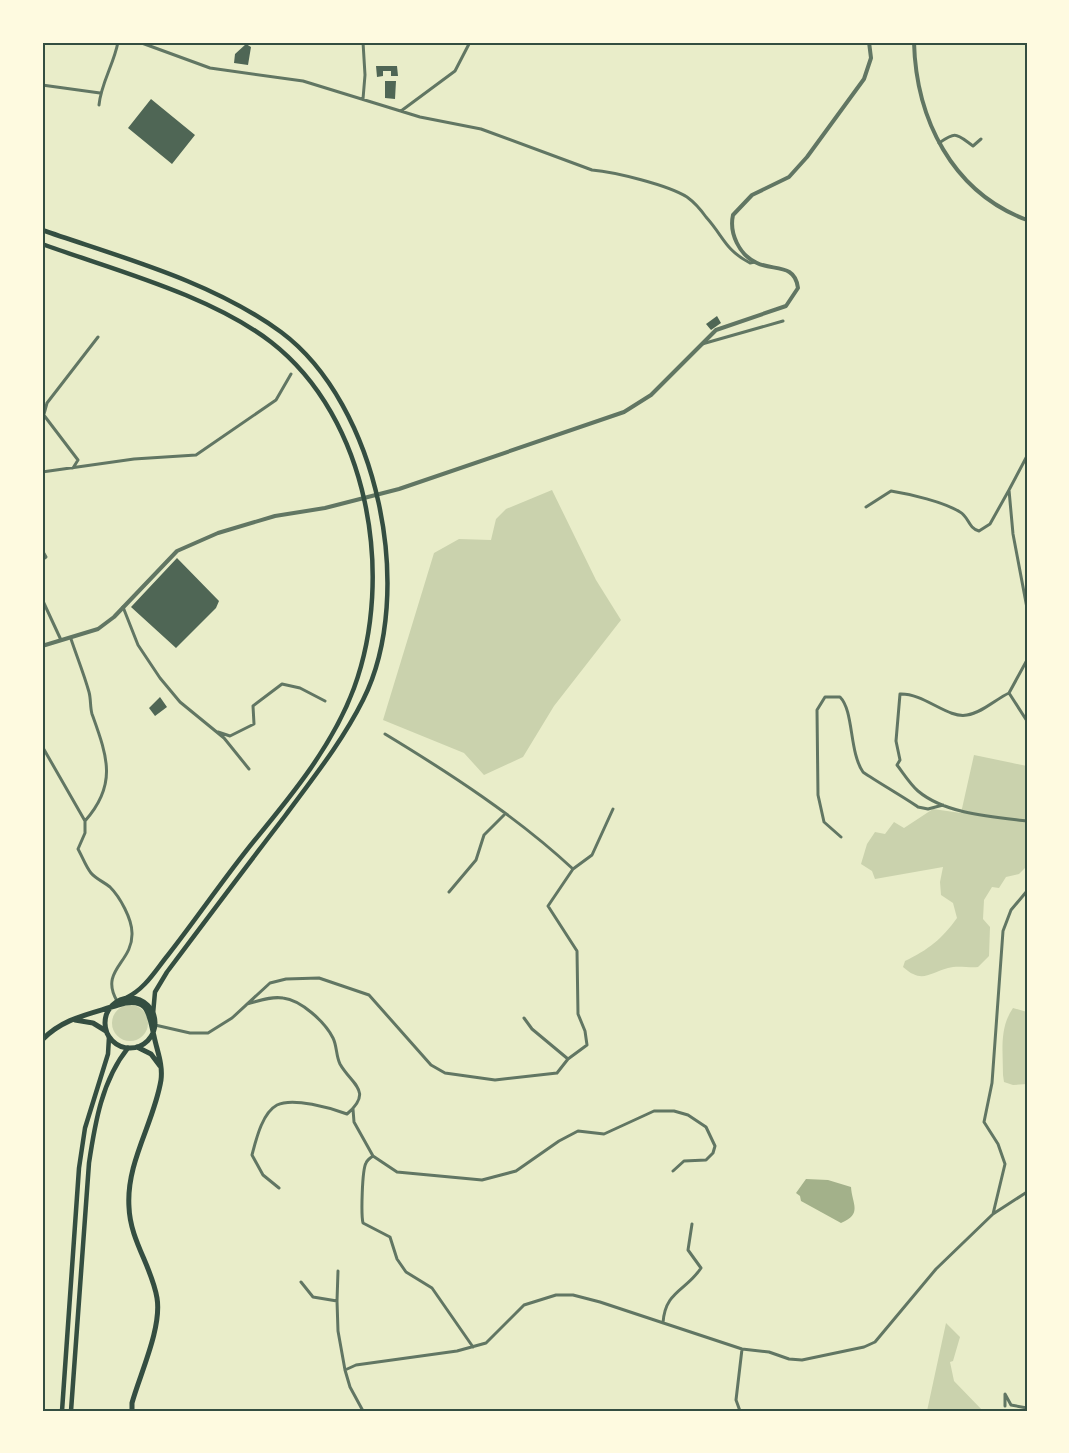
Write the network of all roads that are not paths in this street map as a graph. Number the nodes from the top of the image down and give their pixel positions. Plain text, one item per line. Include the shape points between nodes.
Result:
1 (118, 42) edge
2 (139, 42) edge
3 (363, 42) edge
4 (470, 42) edge
5 (869, 42) edge
6 (914, 42) edge
7 (42, 85) edge
8 (100, 93) junction
9 (363, 99) junction
10 (99, 105) dead end
11 (400, 111) junction
12 (981, 139) dead end
13 (939, 143) junction
14 (1027, 220) edge
15 (42, 230) edge
16 (42, 244) edge
17 (755, 262) junction
18 (783, 321) dead end
19 (98, 337) dead end
20 (700, 344) junction
21 (291, 374) dead end
22 (43, 413) edge
23 (1027, 456) edge
24 (73, 468) junction
25 (42, 472) edge
26 (1009, 490) junction
27 (866, 507) dead end
28 (42, 550) edge
29 (42, 560) edge
30 (42, 598) edge
31 (123, 607) junction
32 (1027, 608) edge
33 (71, 639) junction
34 (61, 640) junction
35 (42, 646) edge
36 (1027, 660) edge
37 (1009, 693) junction
38 (325, 701) dead end
39 (1027, 721) edge
40 (214, 729) junction
41 (385, 734) dead end
42 (42, 746) edge
43 (249, 769) dead end
44 (943, 805) junction
45 (613, 809) dead end
46 (505, 815) junction
47 (85, 821) junction
48 (1027, 821) edge
49 (841, 837) dead end
50 (573, 869) junction
51 (1027, 891) edge
52 (449, 892) dead end
53 (126, 998) junction
54 (117, 1001) junction
55 (245, 1005) junction
56 (110, 1007) junction
57 (153, 1014) junction
58 (524, 1018) dead end
59 (70, 1020) junction
60 (155, 1025) junction
61 (153, 1032) junction
62 (108, 1034) junction
63 (42, 1040) edge
64 (137, 1047) junction
65 (128, 1048) junction
66 (568, 1059) junction
67 (161, 1067) junction
68 (353, 1108) junction
69 (373, 1156) junction
70 (672, 1171) dead end
71 (279, 1188) dead end
72 (1027, 1192) edge
73 (993, 1214) junction
74 (692, 1224) dead end
75 (338, 1271) dead end
76 (301, 1282) dead end
77 (337, 1301) junction
78 (663, 1323) junction
79 (473, 1347) junction
80 (742, 1349) junction
81 (345, 1370) junction
82 (1005, 1406) dead end
83 (1027, 1408) edge
84 (62, 1411) edge
85 (71, 1411) edge
86 (132, 1411) edge
87 (363, 1411) edge
88 (740, 1411) edge

1 - 8 street
2 - 9 street via 210,68 303,81
3 - 9 street
4 - 11 street via 455,71
5 - 17 street via 871,58 864,79 807,157 789,177 752,195 733,215 736,240
6 - 13 street via 925,115
7 - 8 street
8 - 10 street
9 - 11 street
11 - 17 street via 481,129 592,170 670,189 687,197 732,253
12 - 13 street via 973,146 953,134
13 - 14 street via 951,163 978,192
15 - 57 main road via 203,288 264,320 290,340 320,373 354,429 373,479 387,547 385,618 365,697 344,737 167,972 155,992
16 - 53 main road via 204,305 254,331 289,358 337,424 357,475 372,541 370,618 355,687 340,718 298,784 182,938 144,987
17 - 20 street via 790,272 798,288 791,300 786,306 716,330
18 - 20 street
19 - 22 street
20 - 31 street via 651,395 624,412 399,489 240,526 177,551
21 - 24 street via 276,400 196,454
22 - 24 street via 78,460
23 - 26 street
24 - 25 street
26 - 27 street via 990,524 979,531 973,530 961,512 902,493 891,491
26 - 32 street
28 - 29 street via 46,557
30 - 34 street
31 - 33 street via 98,629
31 - 40 street via 138,645 160,678 180,702
33 - 34 street
33 - 47 street via 107,761 97,808
34 - 35 street
36 - 37 street
37 - 39 street
37 - 44 street via 967,715 958,715 913,693 900,694 897,765 915,789
38 - 40 street via 282,684 253,706 254,724 230,736
40 - 43 street
41 - 46 street
42 - 47 street
44 - 48 street
44 - 49 street via 918,807 864,774 853,745 846,703 840,697 825,697 817,710 818,795 824,822
45 - 50 street via 592,855
46 - 50 street
46 - 52 street via 484,835 476,860
47 - 54 street via 78,849 92,874 111,888 123,906 132,933 129,948 111,979
50 - 66 street via 548,906 577,951 578,1014 587,1045
51 - 73 street via 1011,910 1003,931 992,1083 984,1122 1005,1164
53 - 54 main road
53 - 57 main road via 142,1001
54 - 56 main road
55 - 60 street via 208,1033
55 - 66 street via 270,983 319,978 369,995 431,1065 445,1073 495,1080 557,1073
55 - 68 street via 271,997 285,998 319,1020 333,1037 339,1063 358,1086 359,1098
56 - 59 main road
56 - 61 main road via 128,1002 140,1004 150,1014
56 - 62 main road via 106,1015
57 - 60 main road
58 - 66 street
59 - 62 main road via 93,1023
59 - 63 main road
60 - 61 main road
61 - 64 main road
61 - 67 main road
62 - 65 main road via 117,1045
62 - 84 main road via 108,1054 85,1128 79,1168
64 - 65 main road
64 - 67 main road via 151,1054
65 - 85 main road via 108,1082 88,1163
67 - 86 main road via 159,1089 135,1160 129,1208 136,1243 153,1284 158,1314
68 - 69 street via 354,1122
68 - 71 street via 347,1114 332,1106 279,1104 271,1111 256,1136 252,1155 263,1175
69 - 70 street via 397,1172 482,1180 516,1171 578,1131 604,1134 654,1111 674,1111 706,1127 715,1146 706,1160 684,1161
69 - 79 street via 364,1173 363,1223 390,1237 406,1272 432,1288
72 - 73 street
73 - 80 street via 936,1269 875,1342 802,1360
74 - 78 street via 688,1250 701,1268 692,1282 678,1288 664,1307
75 - 77 street
76 - 77 street via 312,1296
77 - 81 street
78 - 79 street via 600,1302 556,1295 524,1305 495,1336
78 - 80 street
79 - 81 street
80 - 88 street via 735,1400
81 - 87 street
82 - 83 street via 1005,1394 1011,1405

